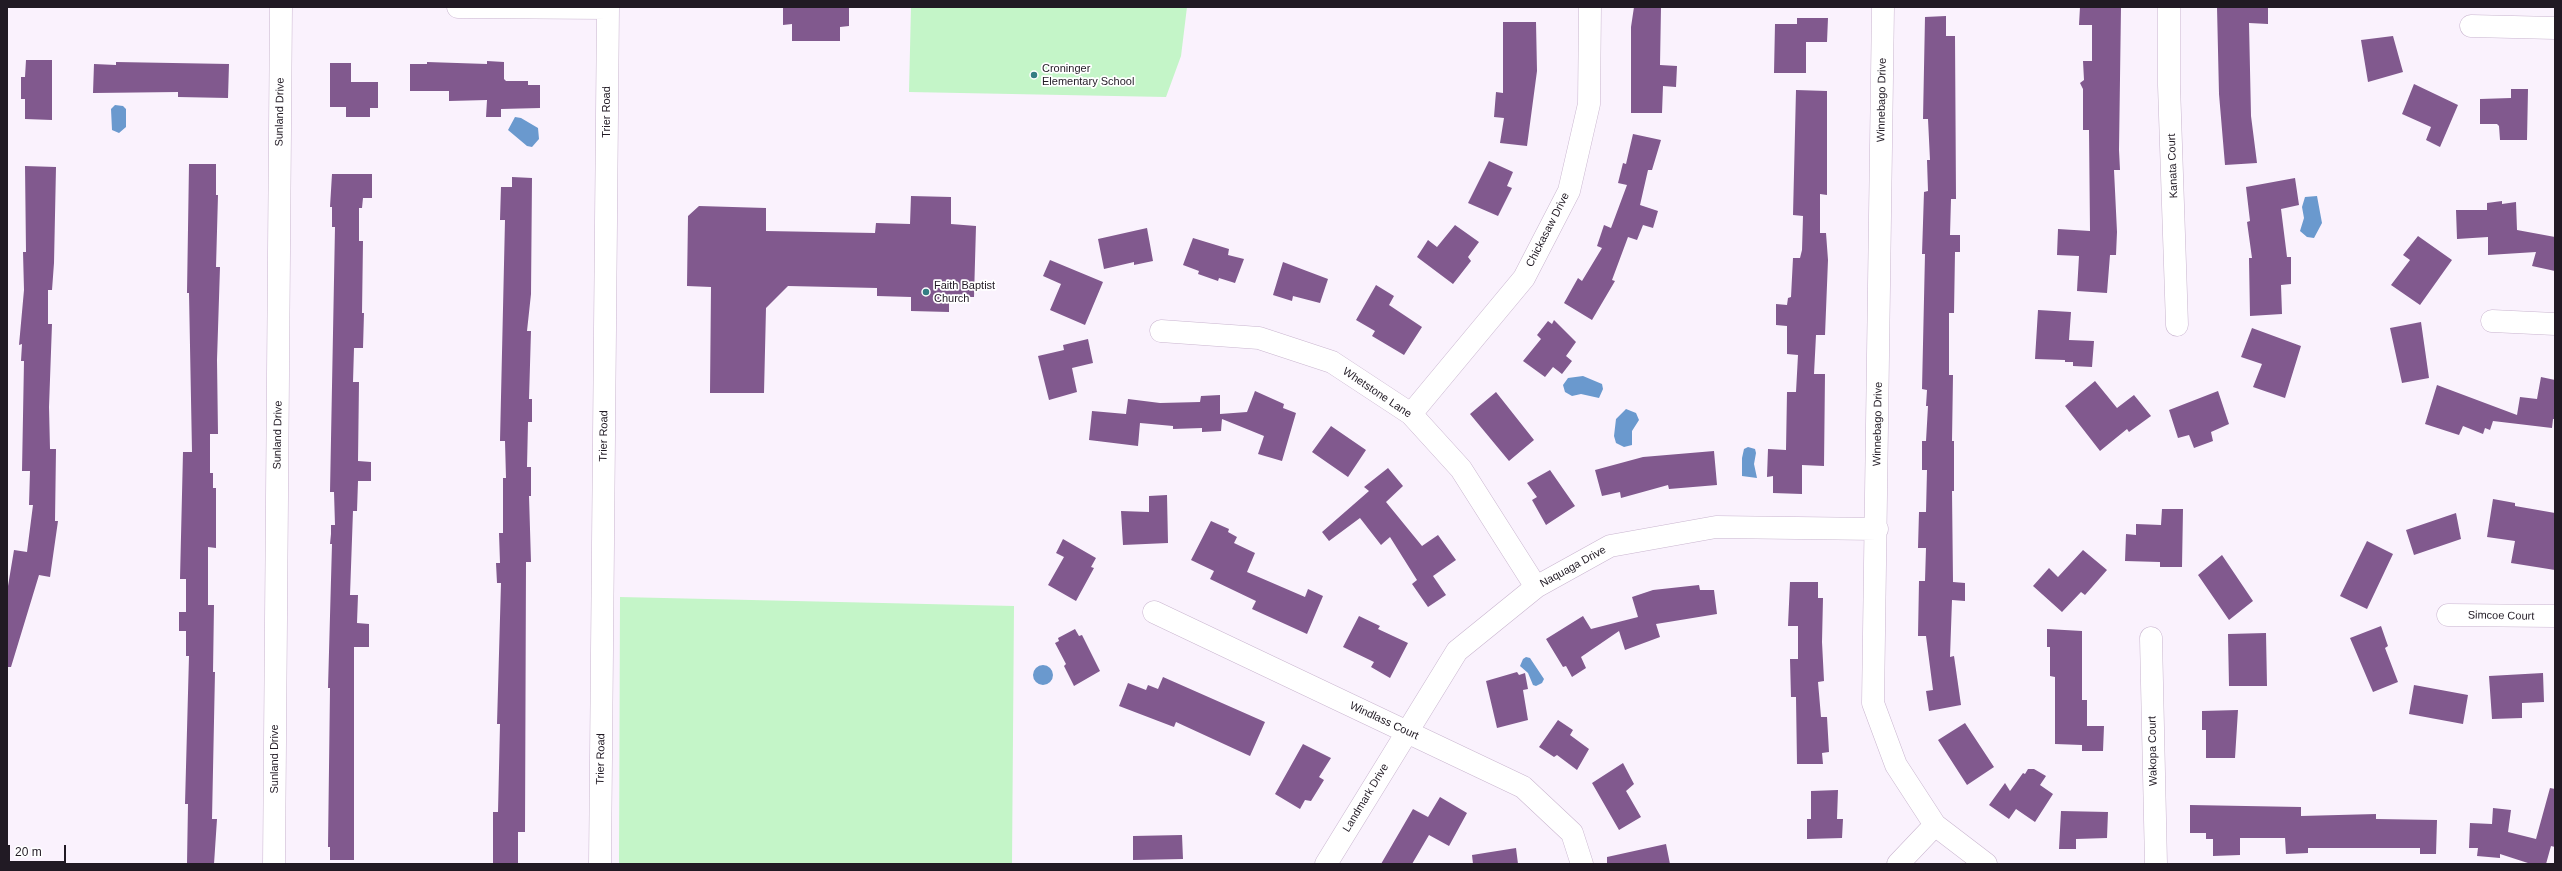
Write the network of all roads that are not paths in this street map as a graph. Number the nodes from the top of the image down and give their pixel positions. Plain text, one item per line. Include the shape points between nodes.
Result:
1 (282, 7) edge
2 (458, 7) edge
3 (1590, 7) edge
4 (1883, 7) edge
5 (2169, 7) edge
6 (608, 8) edge
7 (2471, 26) dead end
8 (2555, 28) edge
9 (2492, 321) dead end
10 (2555, 324) edge
11 (2177, 325) dead end
12 (1161, 331) dead end
13 (1411, 414) junction
14 (1877, 529) junction
15 (1536, 587) junction
16 (1154, 612) dead end
17 (2448, 615) dead end
18 (2555, 616) edge
19 (2150, 638) dead end
20 (1406, 731) junction
21 (1935, 825) junction
22 (274, 864) edge
23 (600, 864) edge
24 (1326, 864) edge
25 (1582, 864) edge
26 (1898, 864) edge
27 (1986, 864) edge
28 (2156, 864) edge

1 - 22 street, Sunland Drive
2 - 6 street
3 - 13 street, Chickasaw Drive via 1589,104 1569,191 1524,278
4 - 14 street, Winnebago Drive
5 - 11 street, Kanata Court
6 - 23 street, Trier Road
7 - 8 street
9 - 10 street
12 - 13 street, Whetstone Lane via 1259,338 1332,362
13 - 15 street, Whetstone Lane via 1461,469
14 - 15 street, Naquaga Drive via 1716,527 1610,546
14 - 21 street, Winnebago Drive via 1873,703 1896,765
15 - 20 street, Naquaga Drive via 1457,651
16 - 20 street, Windlass Court
17 - 18 street, Simcoe Court
19 - 28 street, Wakopa Court
20 - 24 street, Landmark Drive
20 - 25 street, Windlass Court via 1523,787 1572,833
21 - 26 street
21 - 27 street, Winnebago Drive

